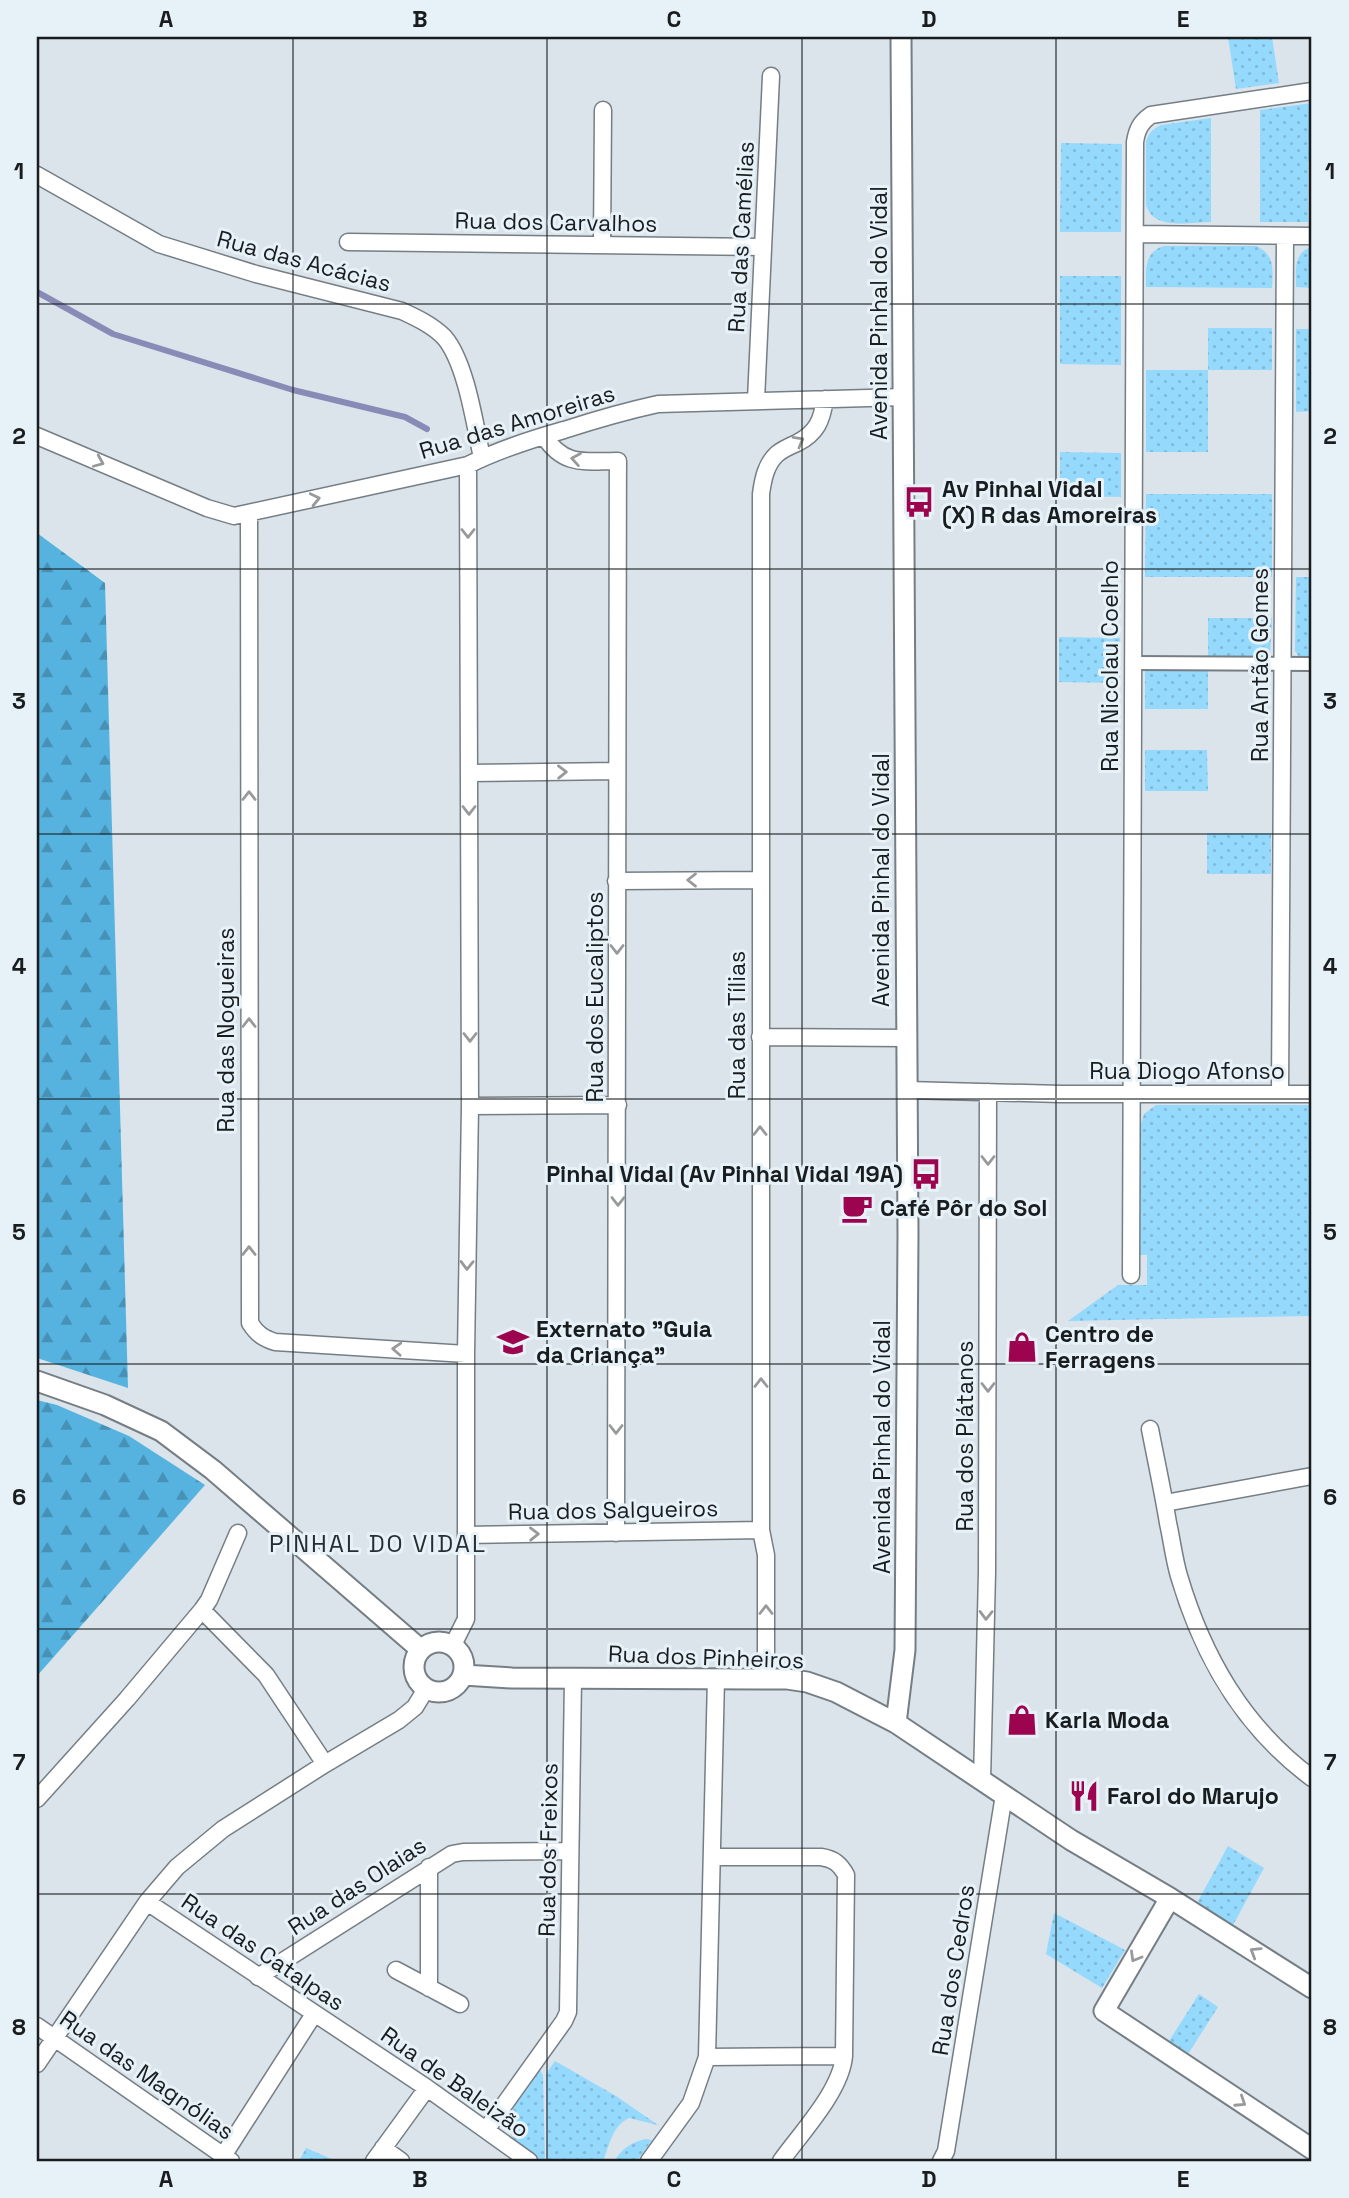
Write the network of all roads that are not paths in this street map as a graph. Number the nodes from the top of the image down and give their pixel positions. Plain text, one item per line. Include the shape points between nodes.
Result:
1 (901, 37) edge
2 (771, 76) dead end
3 (1312, 91) edge
4 (603, 110) dead end
5 (37, 175) edge
6 (1135, 234) junction
7 (1285, 236) junction
8 (1312, 236) edge
9 (348, 242) dead end
10 (602, 245) junction
11 (763, 247) junction
12 (904, 397) junction
13 (825, 399) junction
14 (756, 400) junction
15 (37, 436) edge
16 (544, 436) junction
17 (475, 462) junction
18 (249, 514) junction
19 (1133, 663) junction
20 (1283, 664) junction
21 (1312, 664) edge
22 (616, 771) junction
23 (469, 774) junction
24 (760, 880) junction
25 (616, 881) junction
26 (760, 1037) junction
27 (907, 1038) junction
28 (907, 1090) junction
29 (988, 1092) junction
30 (1131, 1092) junction
31 (1280, 1094) junction
32 (1312, 1094) edge
33 (618, 1105) junction
34 (470, 1106) junction
35 (1131, 1275) dead end
36 (466, 1354) junction
37 (37, 1381) edge
38 (1150, 1429) dead end
39 (1312, 1476) edge
40 (1165, 1503) junction
41 (761, 1530) junction
42 (616, 1532) junction
43 (238, 1533) dead end
44 (466, 1535) junction
45 (202, 1610) junction
46 (453, 1645) junction
47 (420, 1649) junction
48 (463, 1675) junction
49 (573, 1678) junction
50 (716, 1678) junction
51 (766, 1679) junction
52 (426, 1689) junction
53 (896, 1723) junction
54 (325, 1764) junction
55 (1312, 1778) edge
56 (982, 1781) junction
57 (1004, 1795) junction
58 (37, 1799) edge
59 (570, 1851) junction
60 (712, 1857) junction
61 (429, 1867) junction
62 (1170, 1898) junction
63 (146, 1902) junction
64 (396, 1970) dead end
65 (258, 1976) junction
66 (429, 1988) junction
67 (1312, 1988) edge
68 (460, 2004) dead end
69 (314, 2014) junction
70 (37, 2026) edge
71 (54, 2038) junction
72 (355, 2040) joint
73 (844, 2056) junction
74 (707, 2057) junction
75 (37, 2064) edge
76 (427, 2088) junction
77 (486, 2130) junction
78 (1312, 2149) edge
79 (379, 2155) edge
80 (944, 2156) edge
81 (227, 2159) edge
82 (401, 2161) edge
83 (529, 2161) edge
84 (649, 2161) edge
85 (781, 2161) edge

1 - 12 street, Avenida Pinhal do Vidal
2 - 11 street, Rua das Camélias
3 - 6 street, Rua Nicolau Coelho via 1163,113 1143,121 1135,142
4 - 10 street
5 - 17 street, Rua das Acácias via 159,244 418,318 451,347 460,367
6 - 7 street
6 - 19 street, Rua Nicolau Coelho
7 - 8 street
7 - 20 street, Rua Antão Gomes
9 - 10 street, Rua dos Carvalhos
10 - 11 street, Rua dos Carvalhos
11 - 14 street, Rua das Camélias
12 - 13 street, Rua das Amoreiras
12 - 27 street, Avenida Pinhal do Vidal
13 - 14 street, Rua das Amoreiras
24 -> 13 street, Rua das Tílias via 761,494 776,455 804,440 819,425
14 - 16 street, Rua das Amoreiras via 658,404
15 -> 18 street, Rua das Amoreiras via 222,514
16 - 17 street, Rua das Amoreiras
22 -> 16 street, Rua dos Eucaliptos via 618,461 569,459 557,453
18 -> 17 street, Rua das Amoreiras
17 -> 23 street, Rua das Acácias
36 -> 18 street, Rua das Nogueiras via 275,1342 263,1338 250,1323
19 - 20 street
19 - 30 street, Rua Nicolau Coelho
20 - 21 street
20 - 31 street, Rua Antão Gomes
23 -> 22 street
22 - 25 street, Rua dos Eucaliptos
23 -> 34 street, Rua das Acácias
24 -> 25 street
24 - 26 street, Rua das Tílias
25 -> 33 street, Rua dos Eucaliptos
26 - 27 street
41 -> 26 street, Rua das Tílias
27 - 28 street, Avenida Pinhal do Vidal
28 - 29 street, Rua Diogo Afonso
28 - 53 street, Avenida Pinhal do Vidal via 905,1650
29 - 30 street, Rua Diogo Afonso
29 -> 56 street, Rua dos Plátanos
30 - 31 street, Rua Diogo Afonso
30 - 35 street, Rua Nicolau Coelho
31 - 32 street, Rua Diogo Afonso
33 - 34 street
33 -> 42 street, Rua dos Eucaliptos
34 -> 36 street, Rua das Acácias
36 - 44 street, Rua das Acácias
37 - 47 street via 161,1431 213,1470
38 - 40 street
39 - 40 street
40 - 55 street via 1178,1573 1210,1657 1259,1730
41 - 42 street, Rua dos Salgueiros
51 -> 41 street, Rua das Tílias via 766,1555
44 -> 42 street, Rua dos Salgueiros
43 - 45 street
44 - 46 street, Rua das Acácias via 466,1619
45 - 54 street via 266,1675
45 - 58 street
46 - 47 street via 436,1641
46 - 48 street via 463,1658
47 - 52 street via 415,1675
48 - 49 street, Rua dos Pinheiros
48 - 52 street via 448,1690
49 - 50 street, Rua dos Pinheiros
49 - 59 street, Rua dos Freixos
50 - 51 street, Rua dos Pinheiros
50 - 60 street
51 - 53 street, Rua dos Pinheiros via 787,1679 836,1692
52 - 54 street via 415,1707 399,1720
53 - 56 street, Rua dos Pinheiros
54 - 63 street via 213,1836
56 - 57 street, Rua dos Pinheiros
57 - 62 street, Rua dos Pinheiros
57 - 80 street, Rua dos Cedros
59 - 61 street, Rua das Olaias via 463,1852
59 - 77 street, Rua dos Freixos via 569,2002 564,2021
60 - 73 street via 821,1857 841,1865 847,1884
60 - 74 street
61 - 65 street, Rua das Olaias
61 - 66 street
67 -> 62 street, Rua dos Pinheiros
62 -> 78 street via 1104,2011
63 - 65 street, Rua das Catalpas
63 - 71 street
64 - 66 street
65 - 69 street, Rua das Catalpas
66 - 68 street
69 - 72 street, Rua das Catalpas
69 - 81 street
70 - 71 street, Rua das Magnólias
71 - 75 street
71 - 81 street, Rua das Magnólias
72 - 76 street, Rua de Baleizão
73 - 74 street
73 - 85 street via 837,2083
74 - 84 street via 691,2102
76 - 77 street, Rua de Baleizão
76 - 79 street
77 - 83 street, Rua de Baleizão
79 - 82 street

